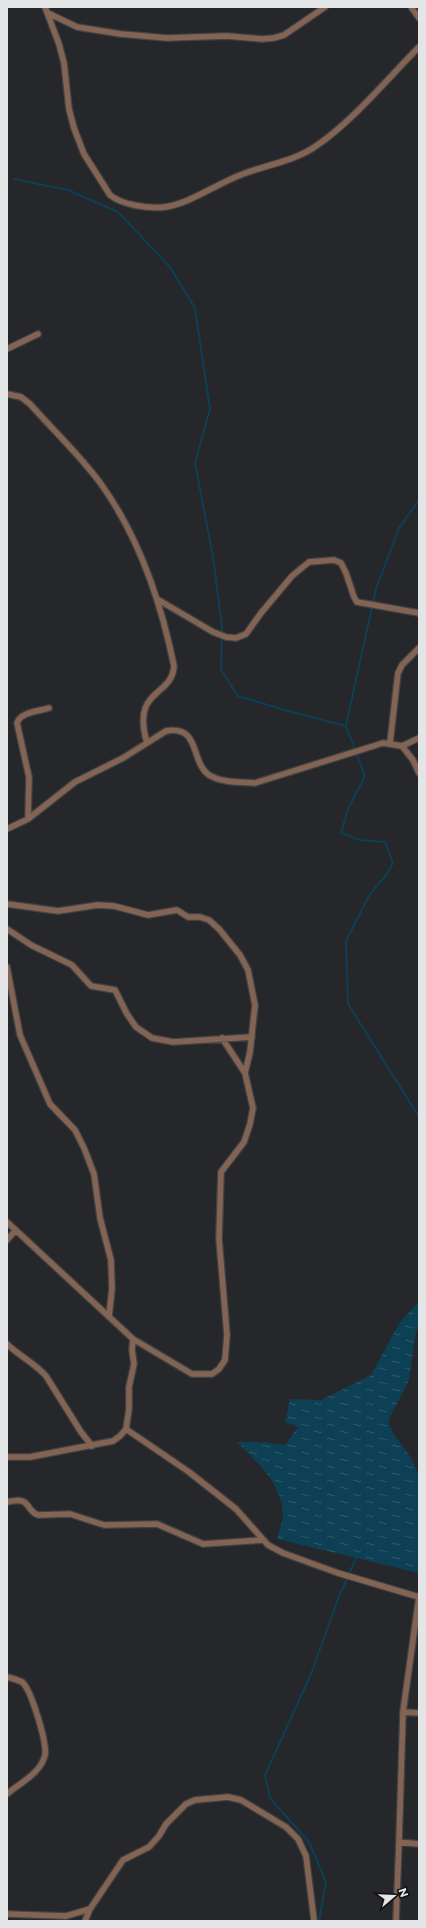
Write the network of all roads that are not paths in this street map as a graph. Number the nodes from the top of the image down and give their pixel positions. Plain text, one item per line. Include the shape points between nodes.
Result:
1 (325, 7) edge
2 (410, 7) edge
3 (46, 10) edge
4 (419, 18) edge
5 (419, 47) edge
6 (38, 334) dead end
7 (7, 349) edge
8 (7, 394) edge
9 (157, 599) junction
10 (419, 613) edge
11 (419, 648) edge
12 (49, 708) dead end
13 (419, 738) edge
14 (147, 743) junction
15 (390, 743) junction
16 (402, 746) junction
17 (419, 773) edge
18 (28, 819) junction
19 (7, 829) edge
20 (7, 904) edge
21 (7, 929) edge
22 (7, 967) edge
23 (252, 1037) junction
24 (222, 1038) junction
25 (245, 1073) junction
26 (7, 1222) edge
27 (16, 1230) junction
28 (7, 1240) edge
29 (109, 1317) junction
30 (134, 1340) junction
31 (7, 1344) edge
32 (126, 1429) junction
33 (92, 1446) junction
34 (7, 1457) edge
35 (7, 1502) edge
36 (263, 1540) junction
37 (7, 1677) edge
38 (403, 1712) junction
39 (419, 1714) edge
40 (7, 1794) edge
41 (399, 1842) junction
42 (419, 1844) edge
43 (90, 1909) junction
44 (7, 1914) edge
45 (66, 1916) junction
46 (314, 1920) dead end
47 (71, 1921) edge
48 (85, 1921) edge
49 (396, 1921) edge

1 - 3 street via 284,35 262,39 228,36 167,38 106,32 73,26
2 - 4 street
3 - 5 street via 59,44 64,63 69,109 84,154 115,200 157,208 186,202 224,181 310,150 337,128
6 - 7 street
8 - 9 street via 20,397 30,404 100,483 129,530
9 - 10 street via 213,632 236,638 246,634 292,576 309,562 334,560 341,563 357,602
9 - 14 street via 174,666 171,676 144,709
11 - 15 street via 402,665 398,673
12 - 18 street via 24,715 17,723 29,777
13 - 16 street
14 - 15 street via 166,731 174,730 185,734 194,742 199,760 209,775 233,782 255,782 373,745
14 - 18 street via 76,782
15 - 16 street
16 - 17 street
18 - 19 street
20 - 23 street via 58,911 98,904 148,916 177,910 188,917 209,920 240,955 248,970 255,1005
21 - 24 street via 31,945 72,965 91,986 115,990 136,1027 152,1038 172,1042
22 - 29 street via 20,1035 50,1104 75,1130 94,1174 100,1218 111,1260
23 - 24 street
23 - 25 street
24 - 25 street
25 - 30 street via 253,1108 250,1124 244,1142 221,1172 220,1177 219,1239 227,1335 225,1360 212,1374 192,1374
26 - 27 street
27 - 28 street
27 - 29 street
29 - 30 street
30 - 32 street via 134,1364 129,1387
31 - 33 street via 46,1376
32 - 33 street via 113,1441
32 - 36 street via 189,1472 236,1509
33 - 34 street via 30,1457
35 - 36 street via 24,1502 38,1515 70,1514 104,1525 157,1524 203,1544
36 - 38 street via 283,1552 338,1573 419,1598
37 - 40 street via 22,1682 28,1691 45,1742 45,1755 37,1770
38 - 39 street
38 - 41 street
41 - 42 street
41 - 49 street
43 - 45 street
43 - 46 street via 123,1860 149,1847 166,1824 186,1804 196,1800 228,1797 241,1800 286,1827 298,1839 306,1856
43 - 48 street
44 - 45 street
45 - 47 street

